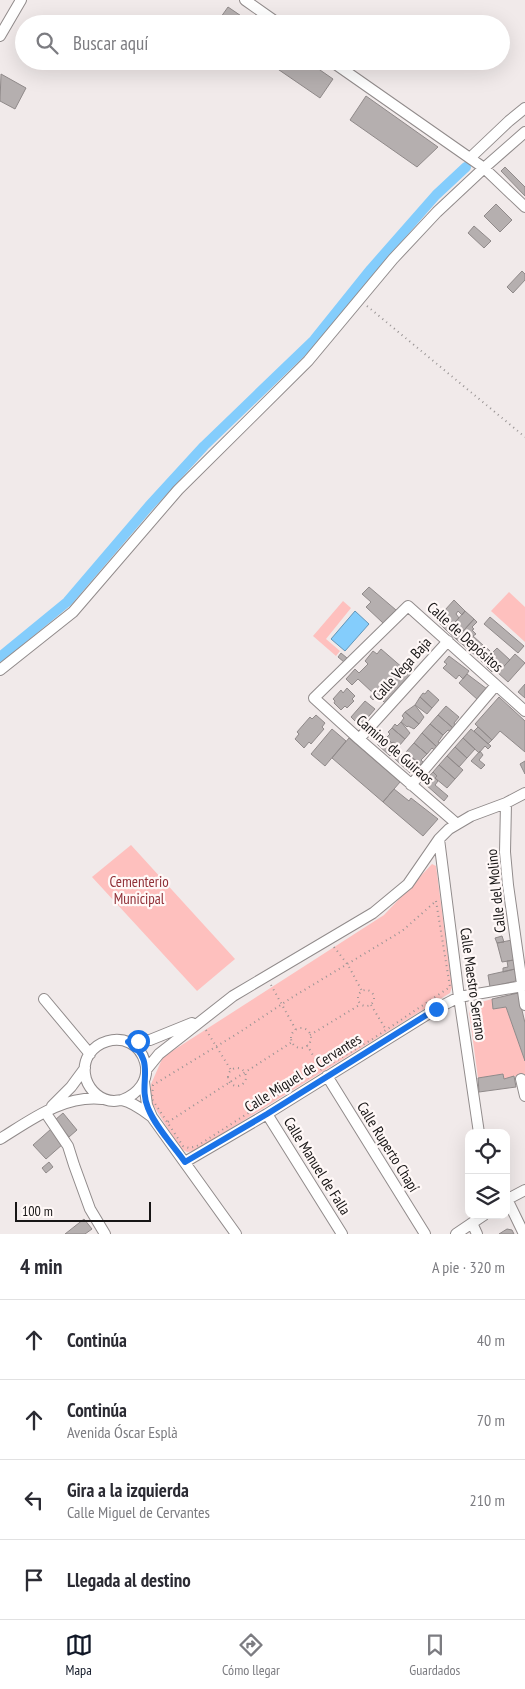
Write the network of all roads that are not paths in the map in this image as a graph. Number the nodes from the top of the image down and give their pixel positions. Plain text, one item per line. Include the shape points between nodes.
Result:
1 (21, 0) edge
2 (245, 0) edge
3 (266, 15) edge
4 (0, 36) edge
5 (344, 70) edge
6 (525, 108) edge
7 (525, 132) edge
8 (470, 158) junction
9 (484, 168) junction
10 (525, 207) edge
11 (448, 641) junction
12 (0, 670) edge
13 (496, 685) junction
14 (314, 698) joint
15 (525, 711) edge
16 (359, 740) junction
17 (411, 785) junction
18 (525, 794) edge
19 (506, 803) junction
20 (457, 824) junction
21 (439, 839) junction
22 (520, 927) edge
23 (523, 986) junction
24 (459, 997) junction
25 (44, 999) dead end
26 (525, 1005) edge
27 (203, 1023) junction
28 (128, 1042) junction
29 (90, 1054) junction
30 (85, 1068) junction
31 (146, 1070) junction
32 (324, 1072) junction
33 (521, 1079) dead end
34 (144, 1082) junction
35 (525, 1096) edge
36 (104, 1099) junction
37 (122, 1100) junction
38 (46, 1111) junction
39 (267, 1114) junction
40 (152, 1117) junction
41 (478, 1129) edge
42 (0, 1138) edge
43 (185, 1162) junction
44 (525, 1190) edge
45 (510, 1198) edge
46 (510, 1205) edge
47 (478, 1219) edge
48 (472, 1223) junction
49 (105, 1234) edge
50 (236, 1234) edge
51 (342, 1234) edge
52 (425, 1234) edge
53 (456, 1234) edge
54 (478, 1234) edge
55 (524, 1234) edge

1 - 4 street
2 - 3 street
5 - 8 street
6 - 8 street
7 - 9 street
8 - 9 street
9 - 10 street
9 - 12 street via 393,259 308,361 178,490 73,612
11 - 13 street, Calle de Depósitos
11 - 14 street, Calle de Depósitos via 408,606
11 - 16 street, Calle Vega Baja
13 - 15 street, Calle de Depósitos
13 - 17 street
14 - 16 street, Camino de Guiraos
16 - 17 street, Camino de Guiraos
17 - 20 street, Camino de Guiraos
18 - 19 street
19 - 20 street
19 - 22 street, Calle del Molino via 508,885
20 - 21 street
21 - 24 street, Calle Maestro Serrano
21 - 27 street via 408,884 373,913 233,996
22 - 23 street, Calle del Molino
23 - 24 street, Calle Miguel de Cervantes
23 - 26 street, Calle del Molino
24 - 32 street, Calle Miguel de Cervantes
24 - 41 street, Calle Maestro Serrano
25 - 29 street
27 - 28 street via 150,1040
27 - 31 street via 159,1054
28 - 29 street via 104,1042
28 - 31 street via 142,1054
29 - 30 street
30 - 36 street via 89,1087
30 - 38 street
31 - 34 street
32 - 39 street, Calle Miguel de Cervantes
32 - 52 street, Calle Ruperto Chapí
33 - 35 street
34 - 37 street via 132,1097
34 - 40 street
36 - 37 street
36 - 38 street via 77,1099
37 - 40 street
38 - 42 street
38 - 49 street via 68,1146 90,1209
39 - 43 street, Calle Miguel de Cervantes
39 - 51 street, Calle Manuel de Falla
40 - 43 street
43 - 50 street
44 - 45 street
46 - 55 street
47 - 48 street
48 - 53 street
48 - 54 street

